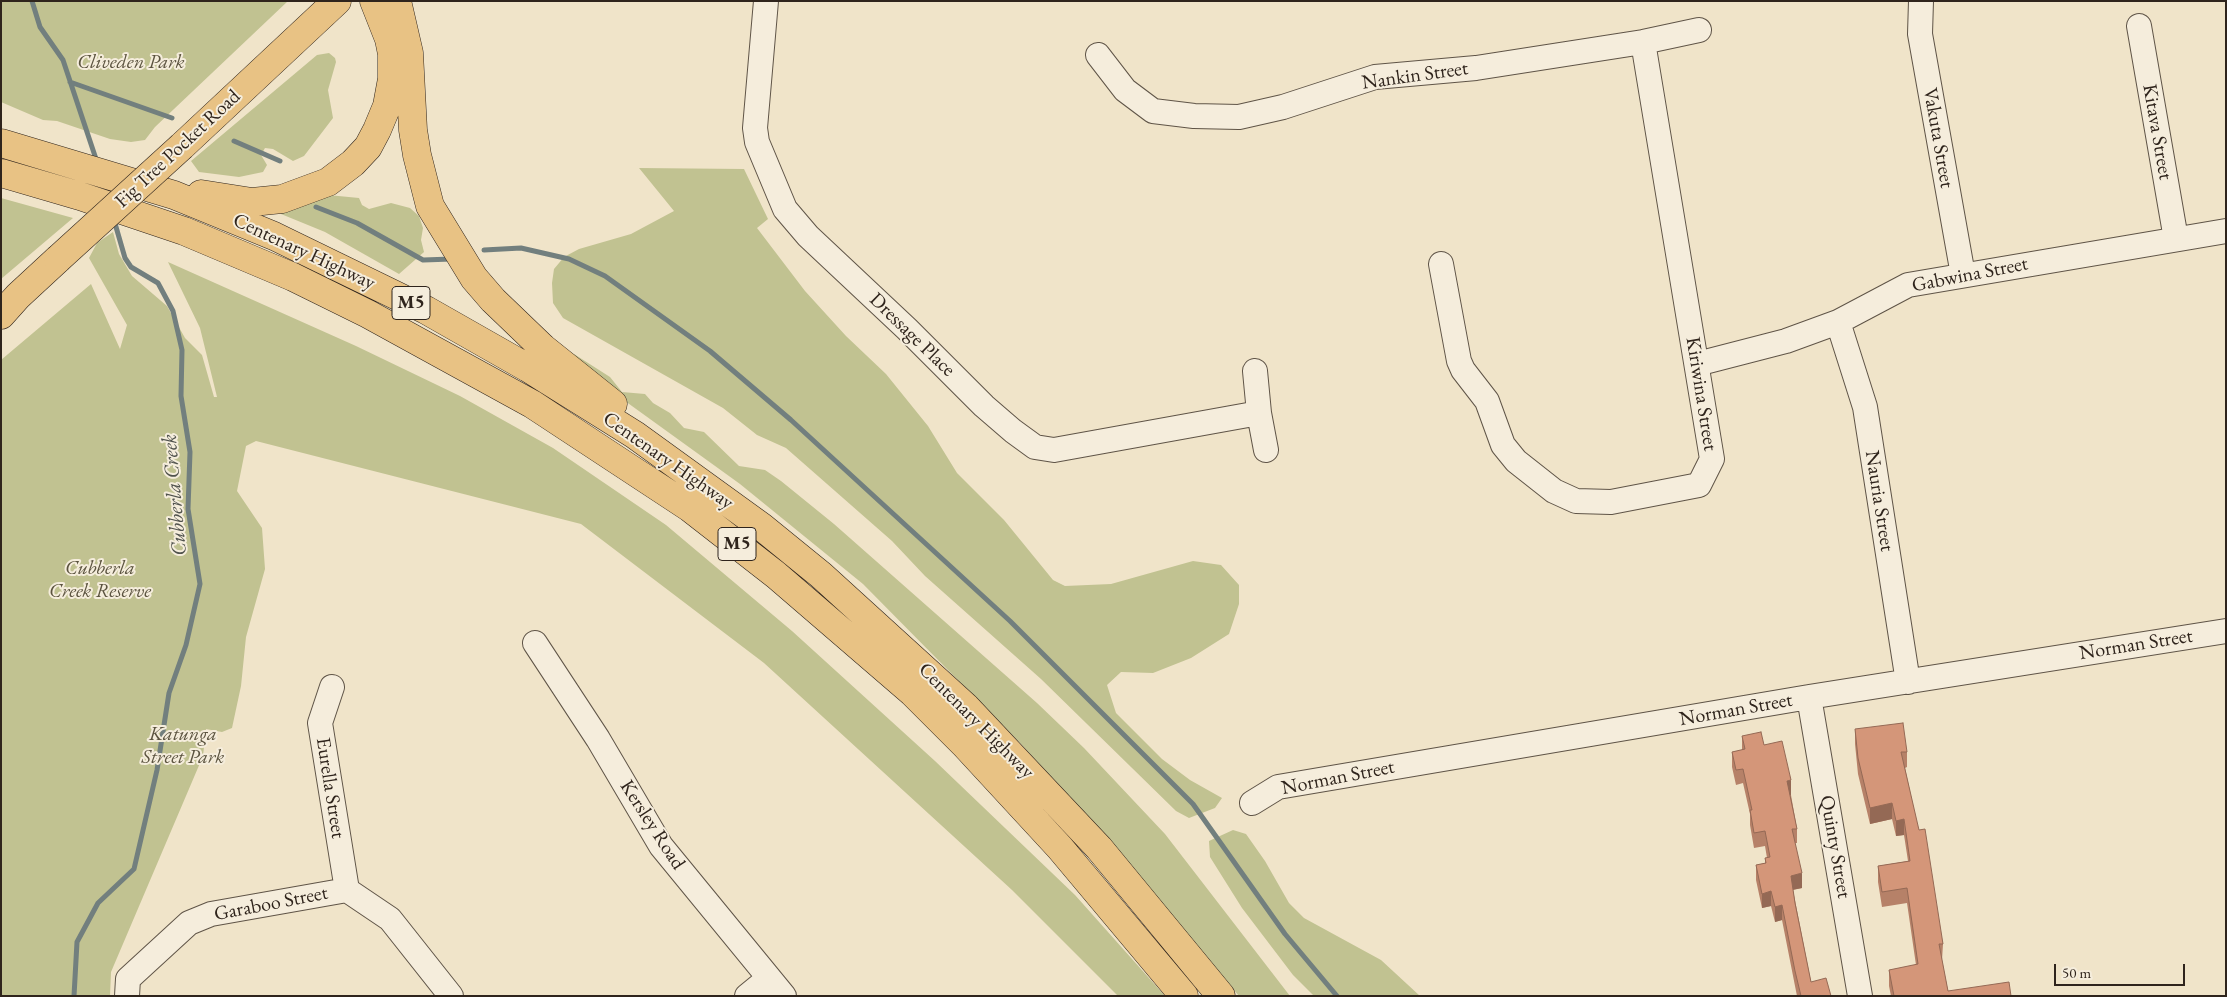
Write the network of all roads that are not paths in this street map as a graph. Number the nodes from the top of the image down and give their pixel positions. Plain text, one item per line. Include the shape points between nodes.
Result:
1 (337, 1) edge
2 (374, 1) edge
3 (397, 1) edge
4 (410, 1) edge
5 (766, 1) edge
6 (1921, 1) edge
7 (2139, 26) dead end
8 (1698, 30) dead end
9 (1643, 42) junction
10 (409, 53) junction
11 (1098, 55) dead end
12 (1, 143) edge
13 (1, 174) edge
14 (174, 195) junction
15 (2226, 231) edge
16 (2176, 239) junction
17 (1441, 264) dead end
18 (1963, 274) junction
19 (7, 306) edge
20 (1838, 322) junction
21 (1697, 364) junction
22 (1255, 371) dead end
23 (1259, 413) junction
24 (635, 435) junction
25 (1266, 450) dead end
26 (2226, 631) edge
27 (535, 643) dead end
28 (1908, 682) junction
29 (332, 687) dead end
30 (1809, 697) junction
31 (1252, 804) dead end
32 (346, 890) junction
33 (769, 978) junction
34 (127, 988) edge
35 (451, 996) edge
36 (746, 996) edge
37 (784, 996) edge
38 (1184, 996) edge
39 (1221, 996) edge
40 (1860, 996) edge

1 - 19 main road, Fig Tree Pocket Road, bridge
2 - 14 main road via 389,39 392,79 380,123 368,147 353,164 328,182 282,199 252,202 206,193
3 - 10 main road
4 - 10 main road
5 - 23 street, Dressage Place via 755,128 757,142 785,209 808,236 1013,431 1035,447 1054,450
6 - 18 street, Vakuta Street via 1920,34
7 - 16 street, Kitava Street
8 - 9 street, Nankin Street
9 - 11 street, Nankin Street via 1476,68 1375,77 1283,107 1239,117 1153,111 1125,90
9 - 21 street, Kiriwina Street
10 - 24 main road via 413,130 420,172 430,206 450,240 474,278 493,300 543,348 610,400
12 - 14 main road, Centenary Highway / M5
13 - 38 main road, Centenary Highway / M5 via 184,231 368,314 532,404 690,508 776,575 926,706 1060,848
14 - 24 main road, Centenary Highway / M5 via 274,236 426,310 528,368
15 - 16 street, Gabwina Street
16 - 18 street, Gabwina Street
17 - 21 street, Kiriwina Street via 1459,362 1488,401 1503,445 1516,461 1546,485 1576,502 1611,502 1699,485 1712,459
18 - 20 street, Gabwina Street via 1908,285
20 - 21 street, Gabwina Street via 1786,341
20 - 28 street, Nauria Street via 1864,407
22 - 23 street
23 - 25 street
24 - 39 main road, Centenary Highway / M5 via 822,575 966,707 1099,848
26 - 28 street, Norman Street
27 - 33 street, Kersley Road via 598,739 661,846
28 - 30 street, Norman Street
29 - 32 street, Eurella Street via 320,723
30 - 31 street, Norman Street via 1278,787
30 - 40 street, Quinty Street
32 - 34 street, Garaboo Street via 211,914 189,923
32 - 35 street via 390,919
33 - 36 street
33 - 37 street, Kersley Road

